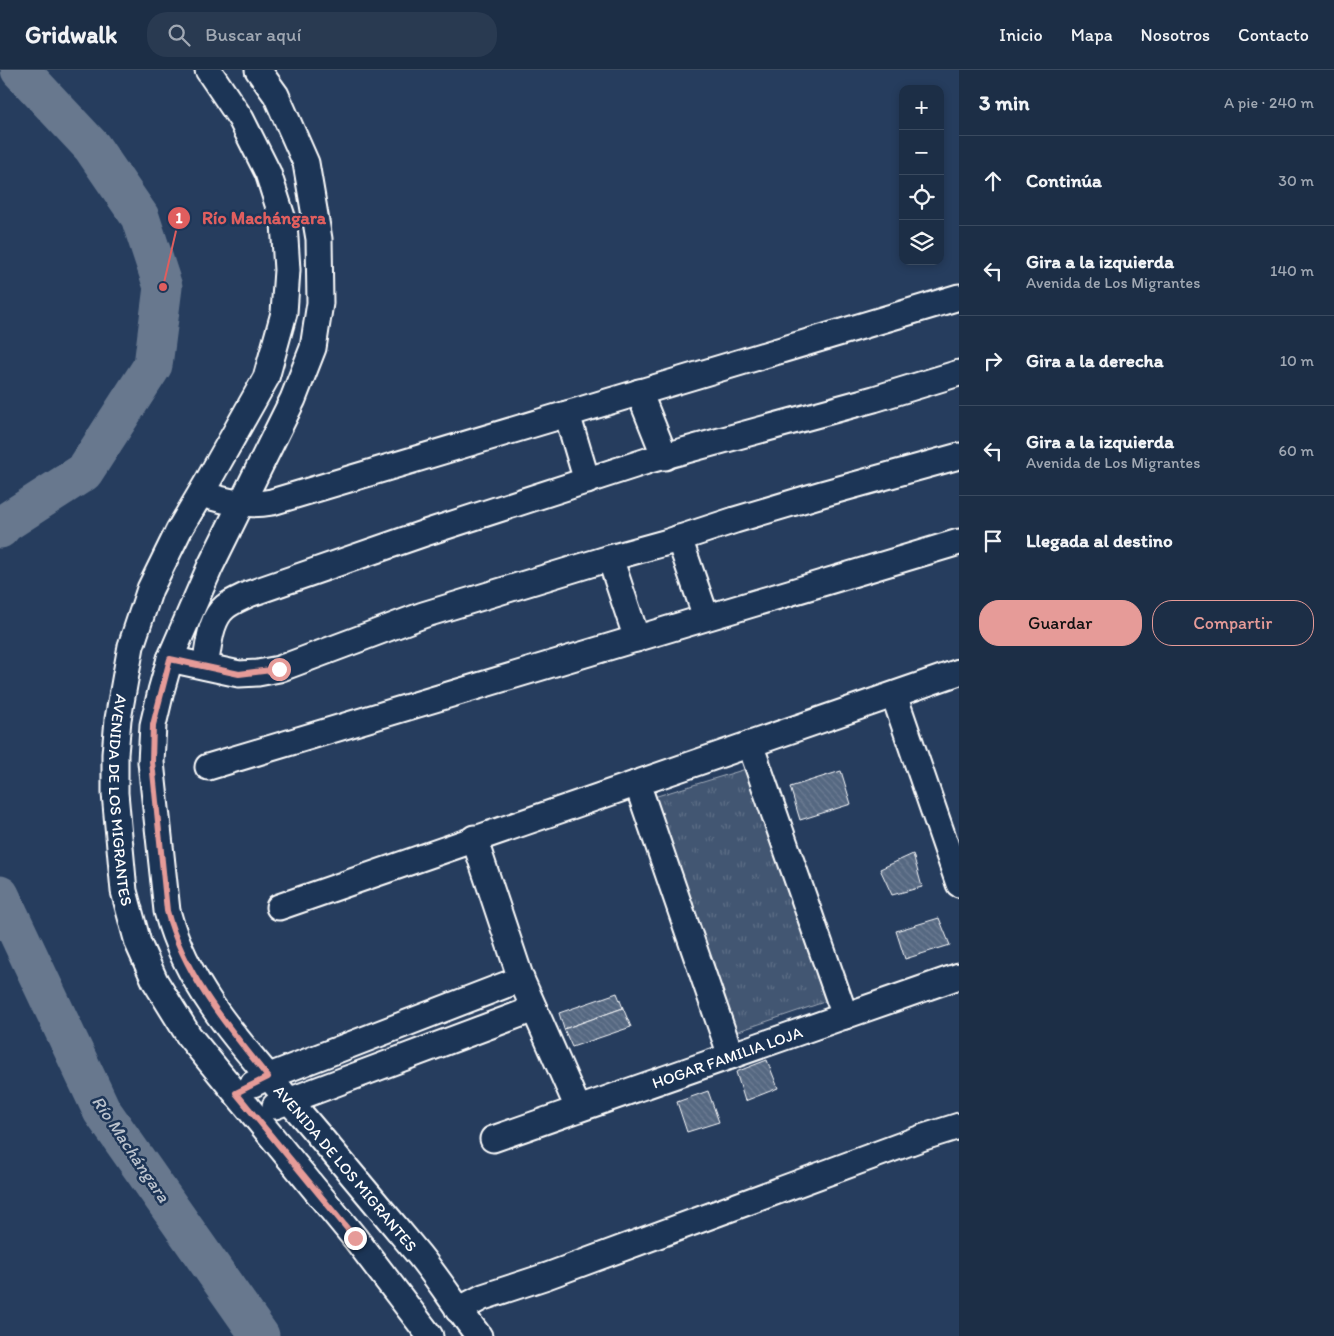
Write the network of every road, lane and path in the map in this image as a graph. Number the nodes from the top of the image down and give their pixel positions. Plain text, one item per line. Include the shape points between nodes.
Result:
1 (208, 70) edge
2 (258, 70) edge
3 (959, 297) edge
4 (959, 373) edge
5 (639, 392) junction
6 (567, 414) junction
7 (665, 456) junction
8 (959, 456) edge
9 (587, 481) junction
10 (201, 494) junction
11 (242, 504) junction
12 (679, 538) junction
13 (959, 542) edge
14 (610, 558) junction
15 (706, 618) junction
16 (636, 639) junction
17 (170, 659) junction
18 (205, 666) junction
19 (959, 672) edge
20 (894, 695) junction
21 (750, 744) junction
22 (208, 767) dead end
23 (636, 783) junction
24 (474, 838) junction
25 (959, 884) edge
26 (279, 907) dead end
27 (959, 976) edge
28 (521, 980) junction
29 (534, 1009) junction
30 (845, 1016) junction
31 (731, 1056) junction
32 (268, 1077) junction
33 (236, 1093) junction
34 (289, 1100) junction
35 (578, 1108) junction
36 (255, 1115) junction
37 (959, 1126) edge
38 (494, 1139) dead end
39 (458, 1310) junction
40 (430, 1336) edge
41 (479, 1336) edge

1 - 10 street, AVENIDA DE LOS MIGRANTES via 241,119 268,173 284,223 287,270 284,313 266,378
2 - 11 street, AVENIDA DE LOS MIGRANTES via 276,95 306,163 319,239 320,303 313,348 293,399
3 - 5 street
4 - 7 street
5 - 6 street
5 - 7 street
6 - 9 street
6 - 11 street via 272,502
7 - 9 street
8 - 12 street
9 - 18 street via 425,532 249,594 224,607 218,616 210,635
10 - 11 street
10 - 33 street, AVENIDA DE LOS MIGRANTES via 150,589 130,646 118,719 115,793 124,891 138,943 155,980 189,1036
11 - 17 street, AVENIDA DE LOS MIGRANTES
12 - 14 street
12 - 15 street
13 - 15 street
14 - 16 street
14 - 18 street via 423,615 279,669 239,674
15 - 16 street
16 - 22 street
17 - 18 street
17 - 32 street, AVENIDA DE LOS MIGRANTES via 153,725 152,762 167,911 187,964 218,1016
19 - 20 street
20 - 21 street
20 - 25 street
21 - 23 street
21 - 30 street
23 - 24 street
23 - 31 street
24 - 26 street
24 - 28 street
27 - 30 street, HOGAR FAMILIA LOJA
28 - 29 street
28 - 32 street
29 - 34 street
29 - 35 street
30 - 31 street, HOGAR FAMILIA LOJA
31 - 35 street, HOGAR FAMILIA LOJA
32 - 33 street
32 - 34 street, AVENIDA DE LOS MIGRANTES
33 - 36 street, AVENIDA DE LOS MIGRANTES
34 - 36 street
34 - 39 street, AVENIDA DE LOS MIGRANTES via 431,1269
35 - 38 street, HOGAR FAMILIA LOJA
36 - 40 street, AVENIDA DE LOS MIGRANTES
37 - 39 street via 483,1297
39 - 41 street, AVENIDA DE LOS MIGRANTES

